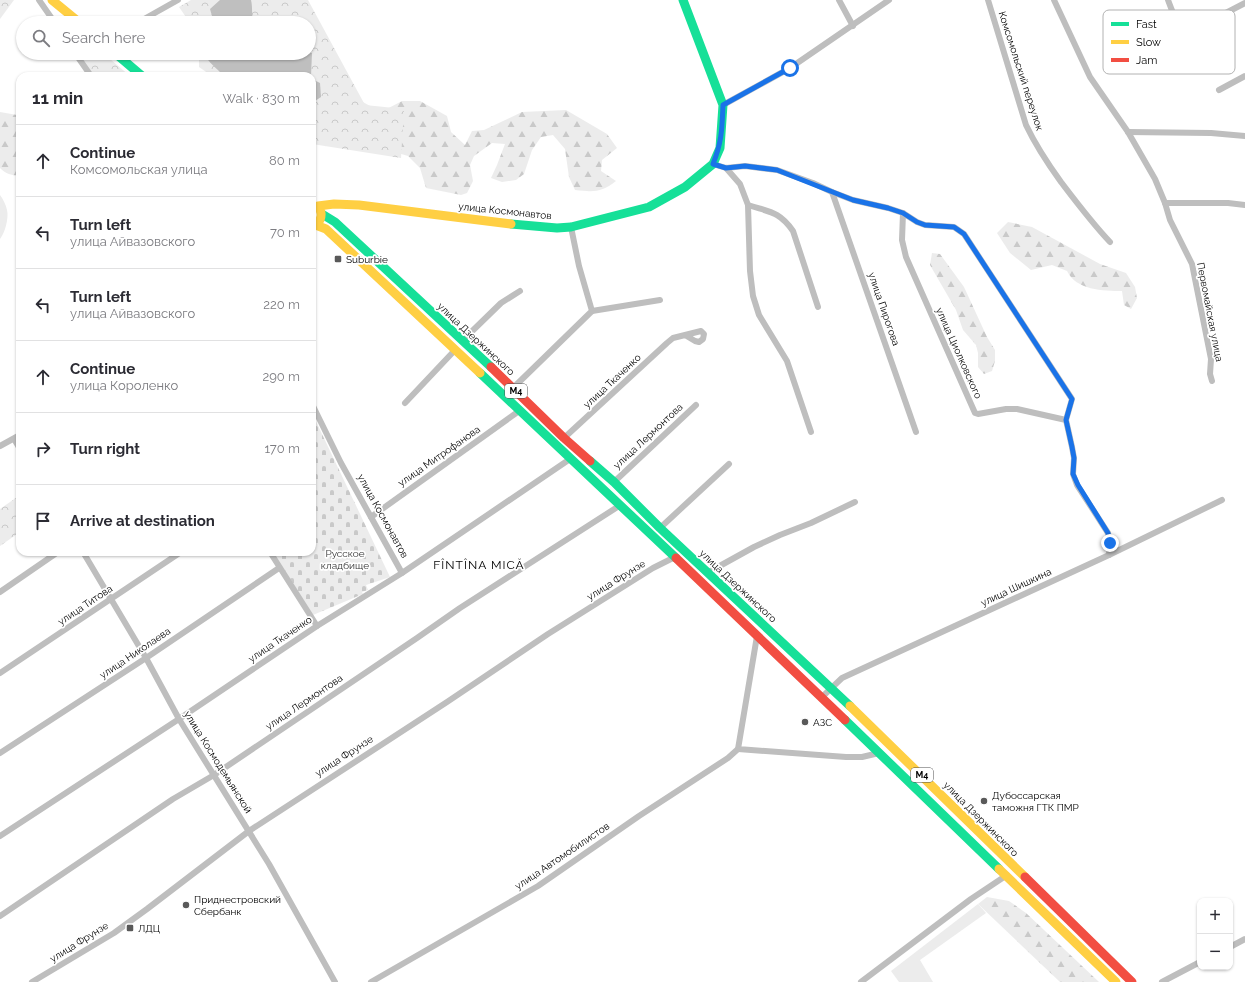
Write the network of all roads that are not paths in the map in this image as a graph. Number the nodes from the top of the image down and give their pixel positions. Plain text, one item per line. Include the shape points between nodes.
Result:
1 (39, 0) edge
2 (52, 0) edge
3 (178, 0) edge
4 (683, 0) edge
5 (838, 0) edge
6 (888, 0) edge
7 (988, 0) edge
8 (1054, 0) edge
9 (1168, 0) edge
10 (1245, 2) edge
11 (1173, 10) edge
12 (1230, 10) edge
13 (50, 16) edge
14 (71, 16) edge
15 (149, 16) edge
16 (853, 26) junction
17 (80, 60) edge
18 (123, 60) edge
19 (87, 72) edge
20 (137, 72) edge
21 (1245, 76) edge
22 (1219, 90) dead end
23 (723, 105) junction
24 (1128, 132) junction
25 (1245, 136) edge
26 (713, 164) junction
27 (726, 168) junction
28 (832, 192) junction
29 (1165, 203) junction
30 (1245, 204) edge
31 (748, 205) junction
32 (317, 209) edge
33 (903, 213) junction
34 (316, 222) edge
35 (316, 224) edge
36 (571, 227) junction
37 (1110, 242) dead end
38 (520, 291) dead end
39 (660, 300) dead end
40 (818, 307) dead end
41 (592, 311) junction
42 (685, 335) dead end
43 (462, 341) junction
44 (455, 350) junction
45 (1212, 381) dead end
46 (513, 388) junction
47 (405, 403) dead end
48 (696, 405) dead end
49 (519, 411) junction
50 (316, 412) edge
51 (1066, 420) junction
52 (812, 432) dead end
53 (916, 432) dead end
54 (16, 438) edge
55 (564, 438) junction
56 (0, 446) edge
57 (570, 459) junction
58 (729, 464) dead end
59 (614, 482) junction
60 (1222, 500) dead end
61 (855, 502) dead end
62 (619, 506) junction
63 (371, 517) junction
64 (660, 528) junction
65 (1108, 555) junction
66 (52, 556) edge
67 (85, 556) edge
68 (175, 556) edge
69 (272, 556) edge
70 (675, 557) junction
71 (280, 568) junction
72 (708, 572) junction
73 (402, 573) junction
74 (697, 578) junction
75 (0, 592) edge
76 (112, 599) junction
77 (317, 626) junction
78 (757, 636) junction
79 (146, 658) junction
80 (0, 673) edge
81 (831, 687) junction
82 (822, 696) junction
83 (179, 719) junction
84 (738, 749) junction
85 (0, 753) edge
86 (879, 753) junction
87 (214, 775) junction
88 (249, 830) junction
89 (0, 836) edge
90 (1006, 876) junction
91 (0, 916) edge
92 (1245, 939) edge
93 (1233, 945) edge
94 (1197, 964) edge
95 (32, 982) edge
96 (335, 982) edge
97 (371, 982) edge
98 (861, 982) edge
99 (1116, 982) edge
100 (1132, 982) edge
101 (1162, 982) edge

1 - 13 street
2 - 14 main road
3 - 15 street
4 - 23 main road
5 - 16 street
6 - 16 street
7 - 37 street, Комсомольский переулок via 1031,136 1044,160 1082,211
8 - 24 street, Первомайская улица via 1090,77
9 - 11 street
10 - 12 street
16 - 23 street via 790,68
17 - 19 street
18 - 20 main road
21 - 22 street
23 - 26 main road, улица Космонавтов via 720,148
24 - 25 street
24 - 29 street, Первомайская улица via 1155,178
26 - 27 street
26 - 36 main road, улица Космонавтов via 685,187 649,207
27 - 28 street via 745,166 777,170
27 - 31 street via 740,184
28 - 33 street
28 - 53 street, улица Пирогова
29 - 30 street
29 - 45 street, Первомайская улица via 1170,220 1192,264 1211,359
31 - 40 street via 781,216 791,228
31 - 52 street via 753,296 759,315 787,361
32 - 34 main road, M4 via 320,220
32 - 36 main road, улица Космонавтов via 334,204 359,205 544,227
32 - 43 main road, улица Дзержинского / M4 via 335,222
33 - 51 street via 925,225 954,227 964,234 1072,399
33 - 51 street, улица Циолковского via 902,240 906,257 975,413 1006,408
35 - 44 main road, M4 via 326,229
36 - 41 street
38 - 43 street via 501,302
39 - 41 street
41 - 46 street
42 - 55 street, улица Ткаченко via 673,338 667,343
43 - 46 main road, улица Дзержинского / M4
44 - 47 street
44 - 49 main road, M4
46 - 55 main road, улица Дзержинского / M4
48 - 59 street, улица Лермонтова
49 - 57 main road, M4
49 - 63 street, улица Митрофанова
50 - 63 street, улица Космонавтов
51 - 65 street via 1074,458 1073,474 1108,533
54 - 56 street
55 - 59 main road, улица Дзержинского / M4
57 - 62 main road, M4
57 - 73 street, улица Ткаченко
58 - 64 street
59 - 64 main road, улица Дзержинского / M4
60 - 65 street, улица Шишкина
61 - 72 street via 754,547
62 - 70 main road, M4
62 - 87 street, улица Лермонтова via 460,608
63 - 73 street, улица Космонавтов
64 - 72 main road, улица Дзержинского / M4
65 - 81 street, улица Шишкина via 842,678
66 - 75 street
67 - 76 street, улица Космодемьянской
68 - 76 street, улица Титова
69 - 71 street
70 - 74 main road, M4
70 - 88 street, улица Фрунзе via 548,634
71 - 77 street
71 - 79 street, улица Николаева
72 - 74 street
72 - 81 main road, улица Дзержинского / M4
73 - 77 street, улица Ткаченко
74 - 78 main road, M4
76 - 79 street, улица Космодемьянской
76 - 80 street, улица Титова
77 - 83 street, улица Ткаченко
78 - 82 main road, M4
78 - 84 street
79 - 83 street, улица Космодемьянской
79 - 85 street, улица Николаева
81 - 82 street, улица Шишкина
81 - 100 main road, улица Дзержинского / M4
82 - 86 main road, M4
83 - 87 street, улица Космодемьянской
83 - 89 street, улица Ткаченко
84 - 86 street via 846,757
84 - 97 street, улица Автомобилистов via 538,886
86 - 90 main road, M4
87 - 88 street, улица Космодемьянской
87 - 91 street, улица Лермонтова via 173,799
88 - 95 street, улица Фрунзе via 114,933
88 - 96 street, улица Космодемьянской
90 - 98 street
90 - 99 main road, M4
92 - 93 street
94 - 101 street

